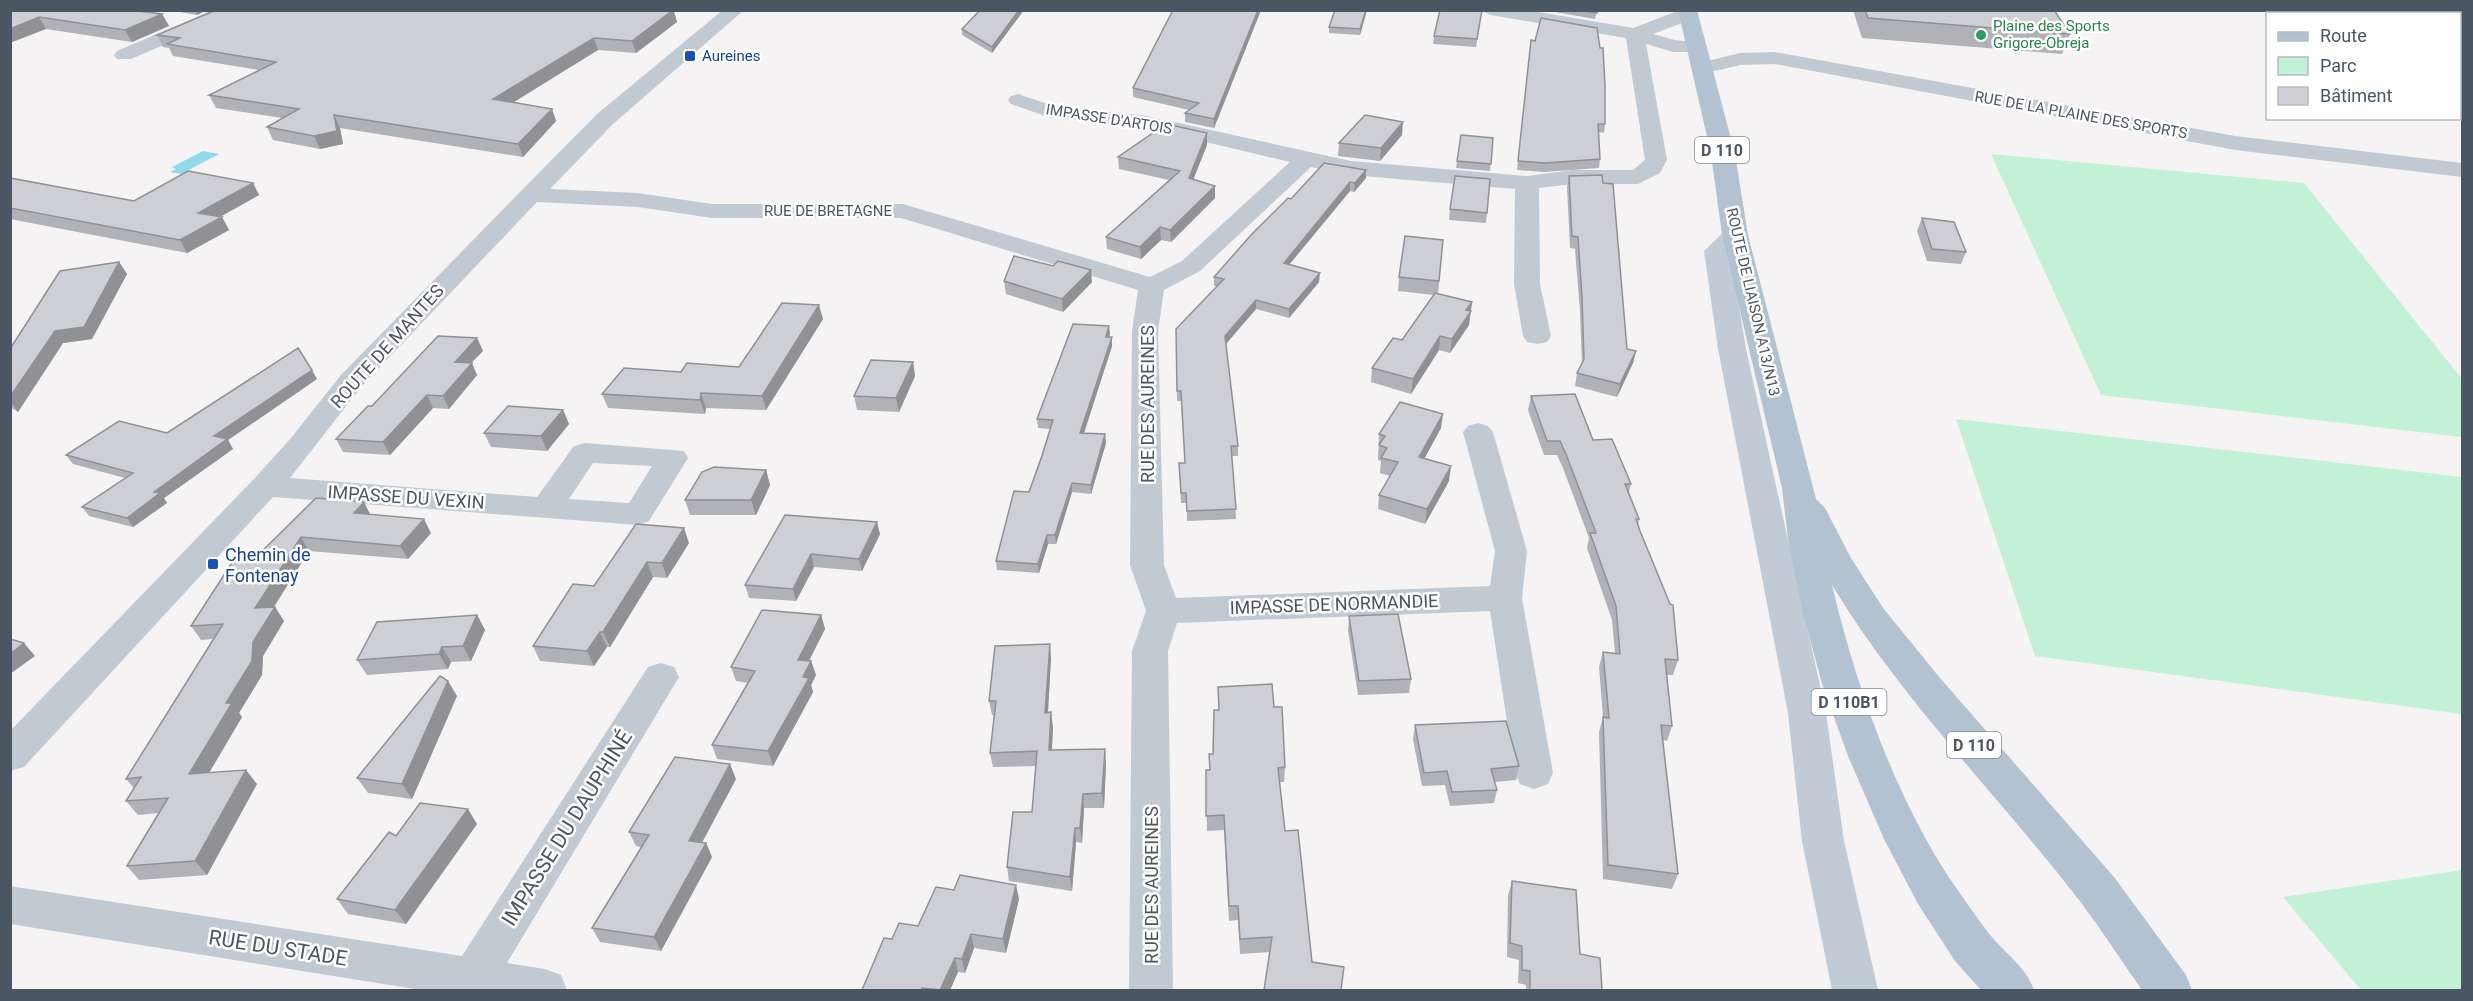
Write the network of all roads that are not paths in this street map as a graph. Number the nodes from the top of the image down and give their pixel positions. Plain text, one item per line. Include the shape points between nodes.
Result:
1 (230, 10) edge
2 (735, 10) edge
3 (1490, 10) edge
4 (1687, 12) edge
5 (166, 18) dead end
6 (200, 23) junction
7 (1635, 34) junction
8 (1705, 49) junction
9 (124, 55) dead end
10 (1775, 58) junction
11 (1018, 100) dead end
12 (1306, 159) junction
13 (2463, 170) edge
14 (1527, 183) junction
15 (530, 195) junction
16 (1735, 235) junction
17 (1152, 286) junction
18 (1537, 336) dead end
19 (1478, 432) dead end
20 (265, 486) junction
21 (1798, 488) junction
22 (546, 508) dead end
23 (1505, 598) junction
24 (1163, 611) junction
25 (660, 677) dead end
26 (10, 756) edge
27 (1534, 773) dead end
28 (10, 905) edge
29 (473, 979) junction
30 (545, 990) edge
31 (1151, 990) edge
32 (1855, 990) edge
33 (2011, 990) edge
34 (2169, 990) edge

1 - 6 street
2 - 15 street, ROUTE DE MANTES via 623,101
3 - 7 street
4 - 7 street
4 - 8 main road, ROUTE DE LIAISON A13/N13 / D 110
5 - 6 street
6 - 9 street
7 - 8 street via 1673,46
7 - 14 street via 1656,160 1652,168 1638,177 1625,179 1573,177
8 - 10 street
8 - 10 street, RUE DE LA PLAINE DES SPORTS via 1740,59
8 - 16 main road, ROUTE DE LIAISON A13/N13 / D 110
10 - 13 street, RUE DE LA PLAINE DES SPORTS via 2235,142
11 - 12 street, IMPASSE D'ARTOIS via 1048,111 1147,122
12 - 14 street via 1351,168
12 - 17 street via 1191,266
14 - 18 street via 1527,284
15 - 17 street, RUE DE BRETAGNE via 638,200 712,211 903,212
15 - 20 street, ROUTE DE MANTES via 351,381
16 - 21 main road, ROUTE DE LIAISON A13/N13 / D 110
16 - 32 main road via 1717,251 1725,306 1807,712 1823,841
17 - 24 street, RUE DES AUREINES via 1144,331 1147,565
19 - 23 street via 1511,551
20 - 22 street, IMPASSE DU VEXIN
20 - 26 street, ROUTE DE MANTES
21 - 33 main road, D 110B1 via 1811,580 1828,641 1876,772 1920,868 1941,903
21 - 34 main road, D 110 via 1835,561 1870,617 2098,891
23 - 24 street, IMPASSE DE NORMANDIE
23 - 27 street
24 - 31 street, RUE DES AUREINES via 1150,651
25 - 29 street, IMPASSE DU DAUPHINÉ
28 - 29 street, RUE DU STADE
29 - 30 street, RUE DU STADE

